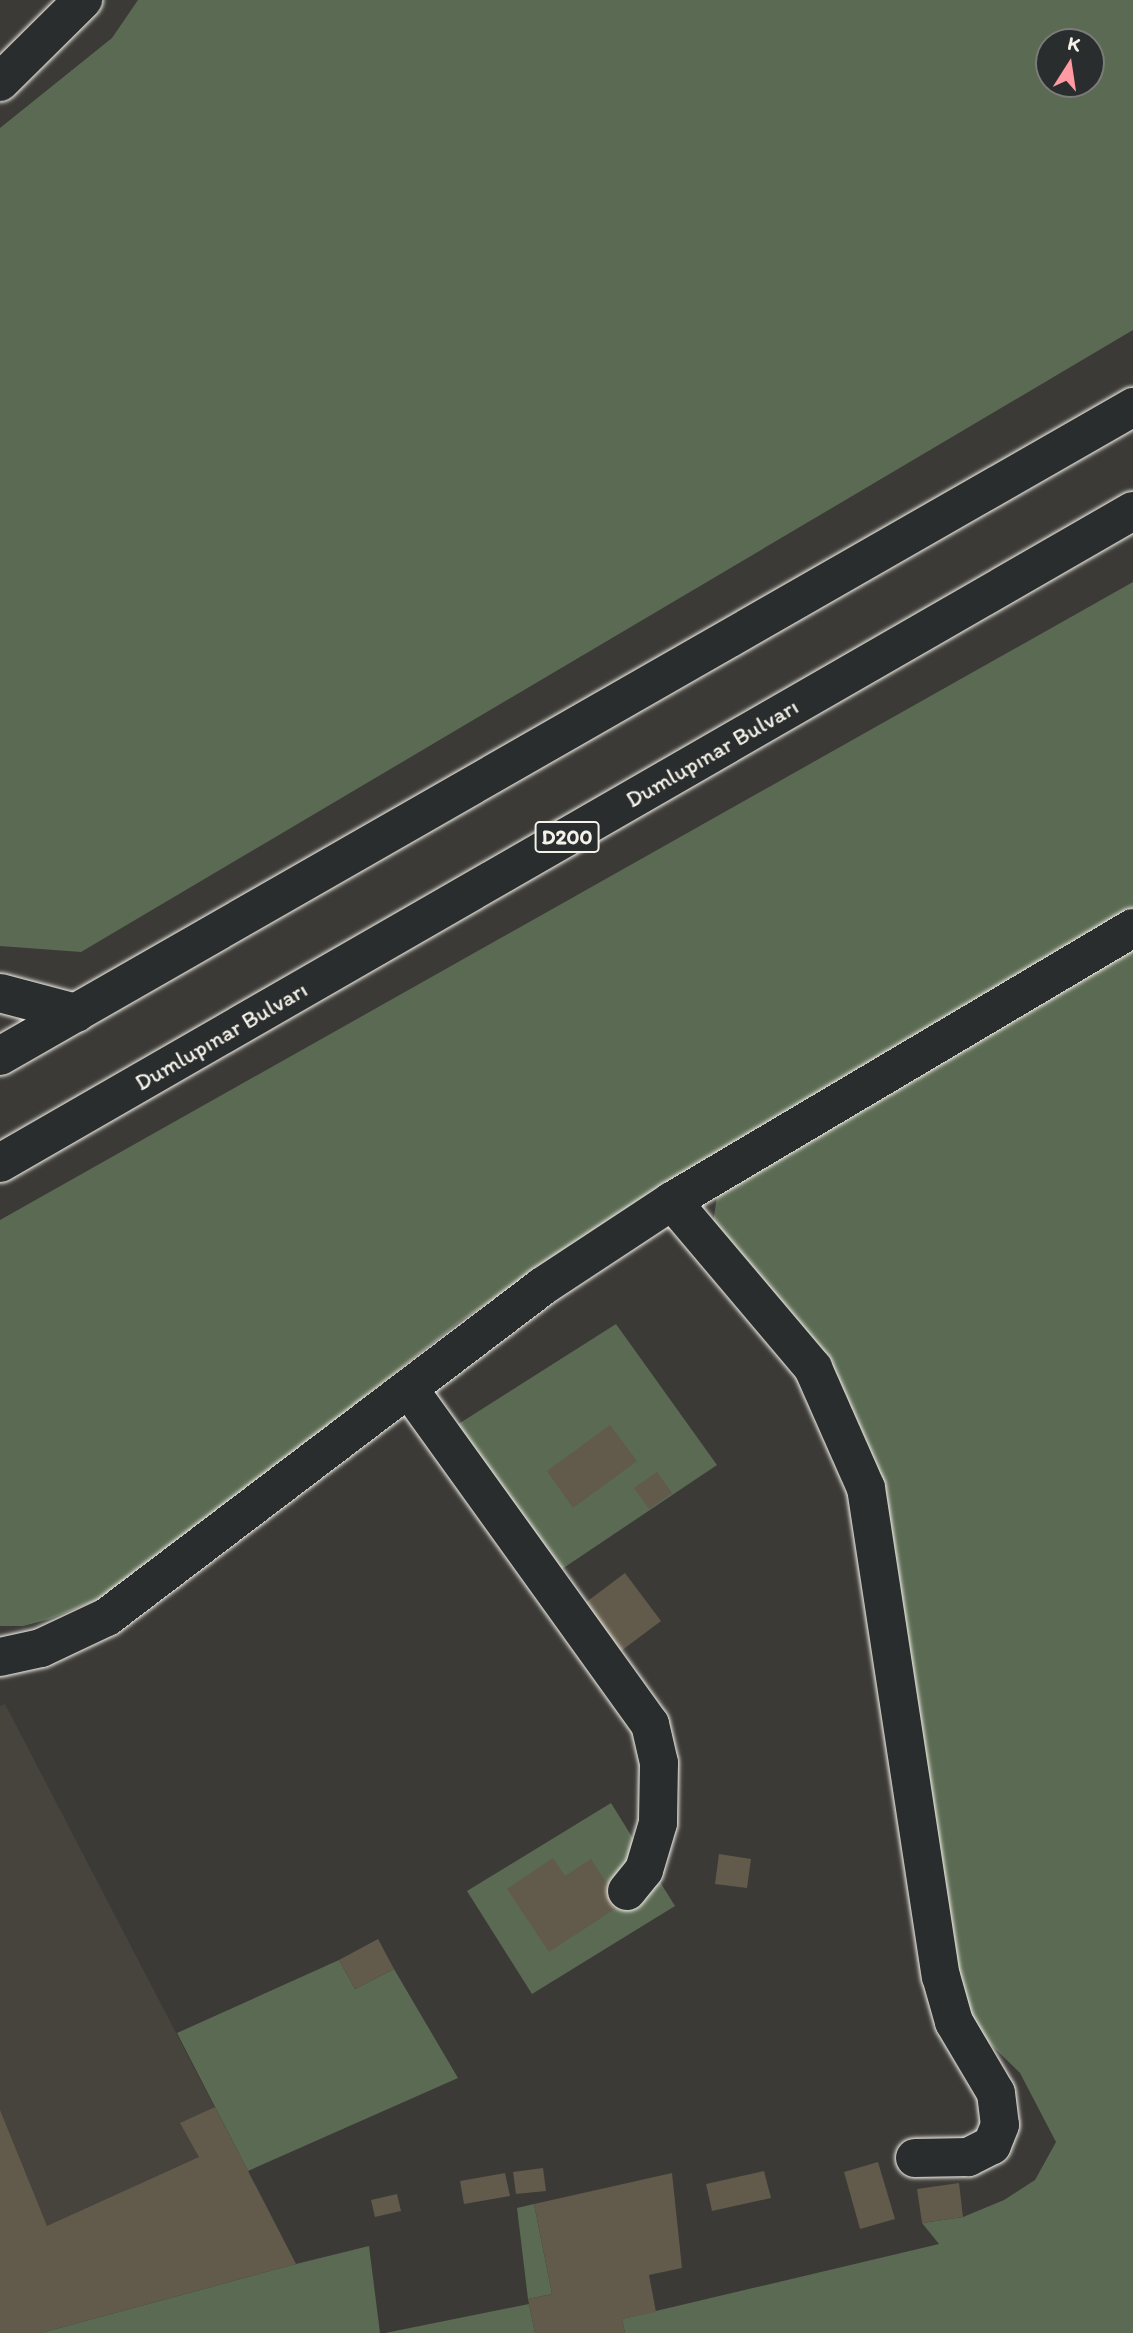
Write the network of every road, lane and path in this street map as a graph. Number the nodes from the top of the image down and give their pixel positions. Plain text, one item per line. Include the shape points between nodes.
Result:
1 (83, 0) edge
2 (0, 82) edge
3 (1133, 407) edge
4 (1133, 511) edge
5 (1133, 928) edge
6 (0, 993) edge
7 (76, 1013) junction
8 (0, 1056) edge
9 (0, 1164) edge
10 (672, 1201) junction
11 (409, 1389) junction
12 (0, 1657) edge
13 (627, 1891) dead end
14 (915, 2158) dead end

1 - 2 main road via 28,60
3 - 7 main road
4 - 9 main road, Dumlupınar Bulvarı / D200
5 - 10 main road
6 - 7 main road
7 - 8 main road
10 - 11 main road via 543,1286
10 - 14 main road via 813,1368 866,1488 941,1976 954,2022 996,2093 1000,2125 992,2145 968,2157
11 - 12 main road via 107,1618 41,1648
11 - 13 main road via 650,1724 659,1763 658,1823 644,1870

